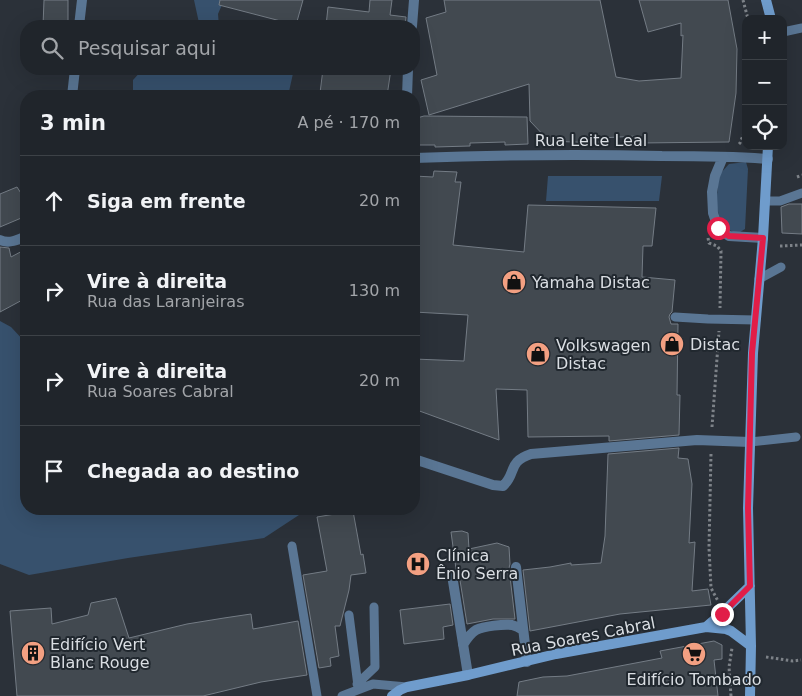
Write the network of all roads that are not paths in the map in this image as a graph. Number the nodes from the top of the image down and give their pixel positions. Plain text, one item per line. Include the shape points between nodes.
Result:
1 (82, 0) edge
2 (414, 0) edge
3 (766, 0) edge
4 (769, 15) edge
5 (80, 20) edge
6 (412, 20) edge
7 (802, 28) edge
8 (787, 31) edge
9 (74, 75) edge
10 (408, 75) edge
11 (73, 90) edge
12 (406, 90) edge
13 (768, 150) edge
14 (723, 157) junction
15 (420, 158) edge
16 (768, 159) junction
17 (802, 193) edge
18 (765, 201) junction
19 (763, 238) junction
20 (20, 239) edge
21 (0, 240) edge
22 (781, 267) dead end
23 (759, 279) junction
24 (675, 317) dead end
25 (756, 320) junction
26 (796, 437) dead end
27 (750, 442) junction
28 (420, 461) edge
29 (292, 546) dead end
30 (516, 567) dead end
31 (452, 575) dead end
32 (750, 586) junction
33 (374, 607) dead end
34 (349, 615) dead end
35 (706, 628) junction
36 (523, 630) junction
37 (463, 645) junction
38 (751, 646) junction
39 (527, 662) junction
40 (468, 676) junction
41 (358, 686) junction
42 (407, 688) junction
43 (317, 696) edge
44 (342, 696) edge
45 (393, 696) edge
46 (750, 696) edge

1 - 5 street
2 - 6 street
3 - 4 main road
7 - 8 lane
9 - 11 street
10 - 12 street
13 - 16 main road
14 - 15 street, Rua Leite Leal via 610,154
14 - 16 street, Rua Leite Leal
14 - 19 street via 712,192 718,228 729,236
16 - 18 main road
17 - 18 lane via 780,201
18 - 19 main road
19 - 23 main road
20 - 21 street via 12,242
22 - 23 lane
23 - 25 main road
24 - 25 lane
25 - 27 main road
26 - 27 lane
27 - 28 street via 697,440 531,454 521,458 503,486
27 - 32 main road
29 - 43 lane
30 - 36 street
31 - 37 street
32 - 35 main road
32 - 38 main road
33 - 41 lane via 375,667
34 - 41 lane
35 - 38 main road via 731,632
35 - 39 main road, Rua Soares Cabral
36 - 37 street via 514,625 483,628 475,630
36 - 39 street
37 - 40 street
38 - 46 main road
39 - 40 main road, Rua Soares Cabral
40 - 42 main road, Rua Soares Cabral
41 - 42 lane, Rua Soares Cabral via 373,684
41 - 44 lane, Rua Soares Cabral
42 - 45 main road, Rua Soares Cabral

